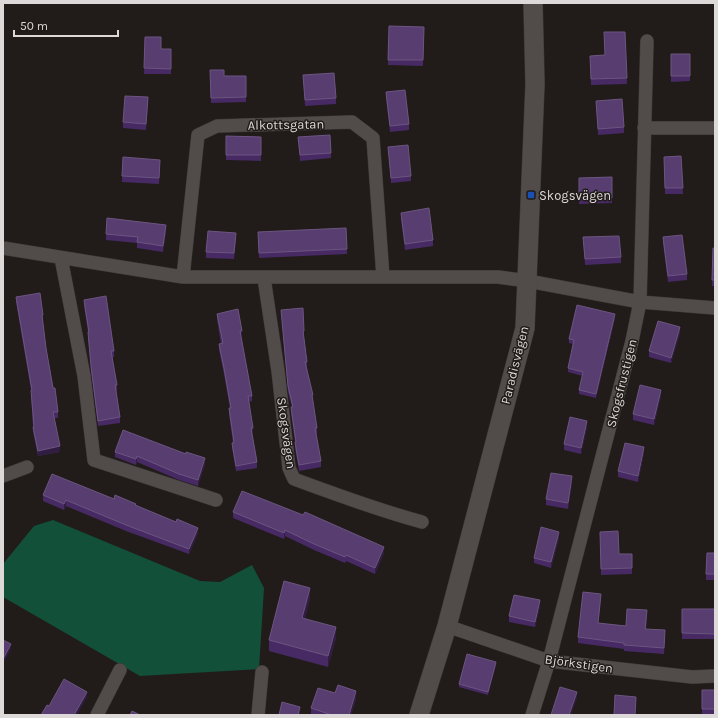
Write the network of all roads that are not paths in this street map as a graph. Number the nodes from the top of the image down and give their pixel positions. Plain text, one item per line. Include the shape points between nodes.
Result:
1 (533, 3) edge
2 (647, 41) dead end
3 (644, 128) junction
4 (715, 128) edge
5 (3, 248) edge
6 (61, 258) junction
7 (183, 277) junction
8 (383, 277) junction
9 (264, 278) junction
10 (528, 280) junction
11 (640, 302) junction
12 (715, 308) edge
13 (27, 467) dead end
14 (3, 476) edge
15 (216, 500) dead end
16 (422, 522) dead end
17 (447, 626) junction
18 (549, 661) junction
19 (120, 670) dead end
20 (262, 672) dead end
21 (715, 676) edge
22 (97, 715) edge
23 (258, 715) edge
24 (419, 715) edge
25 (532, 715) edge

1 - 10 street, Paradisvägen via 536,84
2 - 3 street, Skogsfrustigen
3 - 4 street
3 - 11 street, Skogsfrustigen
5 - 6 street
6 - 7 street
6 - 15 street via 84,376 94,460
7 - 8 street, Alkottsgatan via 198,136 217,126 352,122 373,138
7 - 9 street
8 - 9 street
8 - 10 street via 498,277
9 - 16 street, Skogsvägen via 289,468 294,479 350,501
10 - 11 street
10 - 17 street, Paradisvägen via 525,328
11 - 12 street
11 - 18 street, Skogsfrustigen
13 - 14 street
17 - 18 street, Björkstigen
17 - 24 street, Paradisvägen
18 - 21 street, Björkstigen via 692,677
18 - 25 street, Skogsfrustigen
19 - 22 street
20 - 23 street

